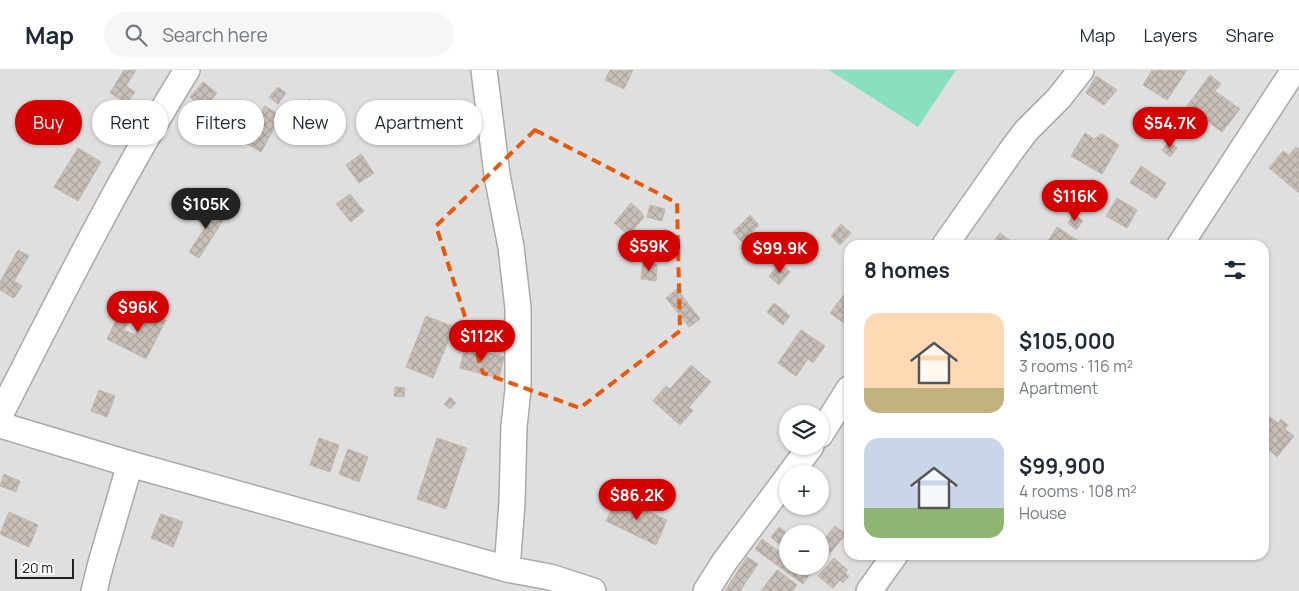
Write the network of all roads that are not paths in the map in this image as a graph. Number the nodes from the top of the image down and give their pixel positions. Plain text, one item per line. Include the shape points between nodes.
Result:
1 (187, 70) edge
2 (484, 70) edge
3 (1080, 70) edge
4 (1294, 70) edge
5 (949, 240) edge
6 (1183, 240) edge
7 (844, 397) edge
8 (0, 414) edge
9 (829, 420) edge
10 (0, 425) edge
11 (130, 464) junction
12 (779, 489) edge
13 (891, 560) edge
14 (507, 569) junction
15 (94, 591) edge
16 (593, 591) edge
17 (706, 591) edge
18 (868, 591) edge

1 - 8 street via 115,193
2 - 14 street via 518,308 518,390
3 - 5 street via 1016,144
4 - 6 street
7 - 9 street
10 - 11 street
11 - 14 street
11 - 15 street
12 - 17 street via 725,560
13 - 18 street
14 - 16 street via 550,577

